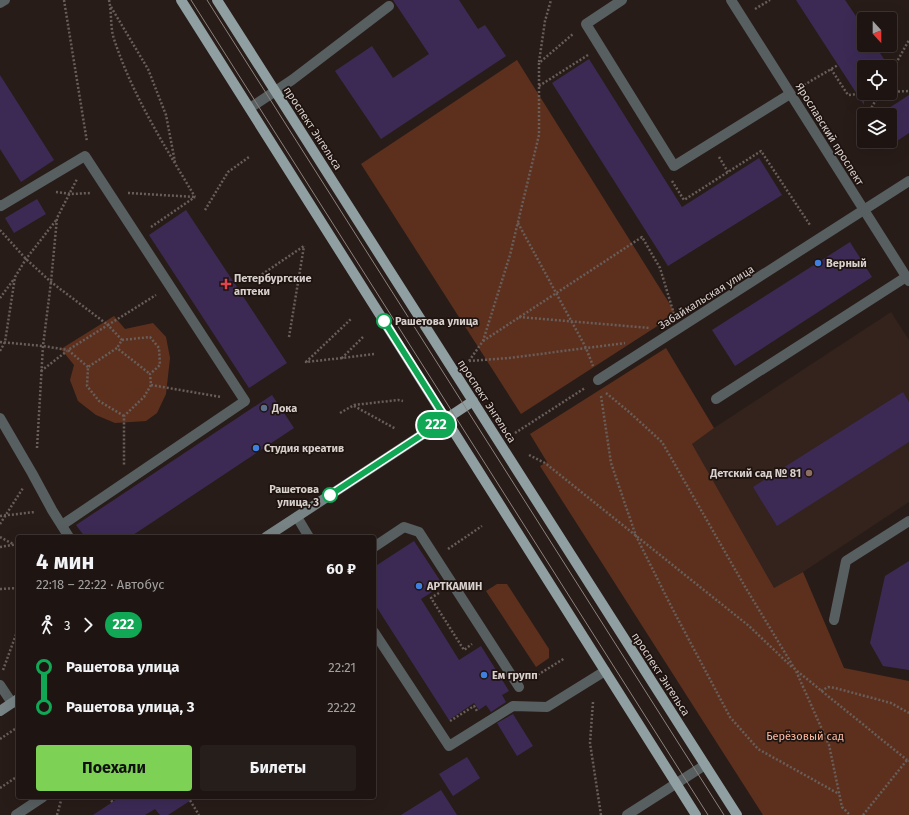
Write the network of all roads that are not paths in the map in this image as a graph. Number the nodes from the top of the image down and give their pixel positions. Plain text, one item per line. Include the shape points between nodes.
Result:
1 (5, 0) edge
2 (181, 0) edge
3 (217, 0) edge
4 (622, 0) edge
5 (731, 0) edge
6 (0, 3) edge
7 (389, 6) dead end
8 (275, 91) junction
9 (790, 94) junction
10 (250, 108) junction
11 (909, 181) edge
12 (0, 205) edge
13 (863, 210) junction
14 (908, 279) edge
15 (598, 380) road end
16 (716, 399) dead end
17 (473, 401) junction
18 (0, 418) edge
19 (446, 419) junction
20 (297, 517) junction
21 (909, 521) edge
22 (62, 525) junction
23 (68, 535) edge
24 (269, 535) edge
25 (308, 535) edge
26 (376, 545) edge
27 (834, 620) dead end
28 (376, 635) edge
29 (605, 671) junction
30 (0, 685) edge
31 (519, 687) road end
32 (15, 701) edge
33 (0, 711) edge
34 (705, 765) junction
35 (676, 783) junction
36 (40, 799) edge
37 (16, 815) edge
38 (627, 815) edge
39 (696, 815) edge
40 (737, 815) edge

1 - 6 street
2 - 10 main road
3 - 8 main road, проспект Энгельса
4 - 9 street via 586,24 674,166
5 - 9 street, Ярославский проспект
7 - 8 street
8 - 10 street
8 - 17 main road, проспект Энгельса
9 - 13 street, Ярославский проспект
10 - 19 main road
11 - 13 street, Забайкальская улица
12 - 22 street via 85,156 245,401
13 - 14 street, Ярославский проспект
13 - 15 street, Забайкальская улица
14 - 16 street
17 - 19 main road
17 - 34 main road, проспект Энгельса
18 - 22 street
19 - 20 street
19 - 29 main road
20 - 24 street
20 - 25 street
21 - 27 street via 846,561
22 - 23 street
26 - 31 street via 404,527 420,532
28 - 29 street via 449,746 513,706 547,707
29 - 35 main road
30 - 32 street
32 - 33 street
34 - 35 street
34 - 40 main road, проспект Энгельса
35 - 38 street
35 - 39 main road
36 - 37 street

